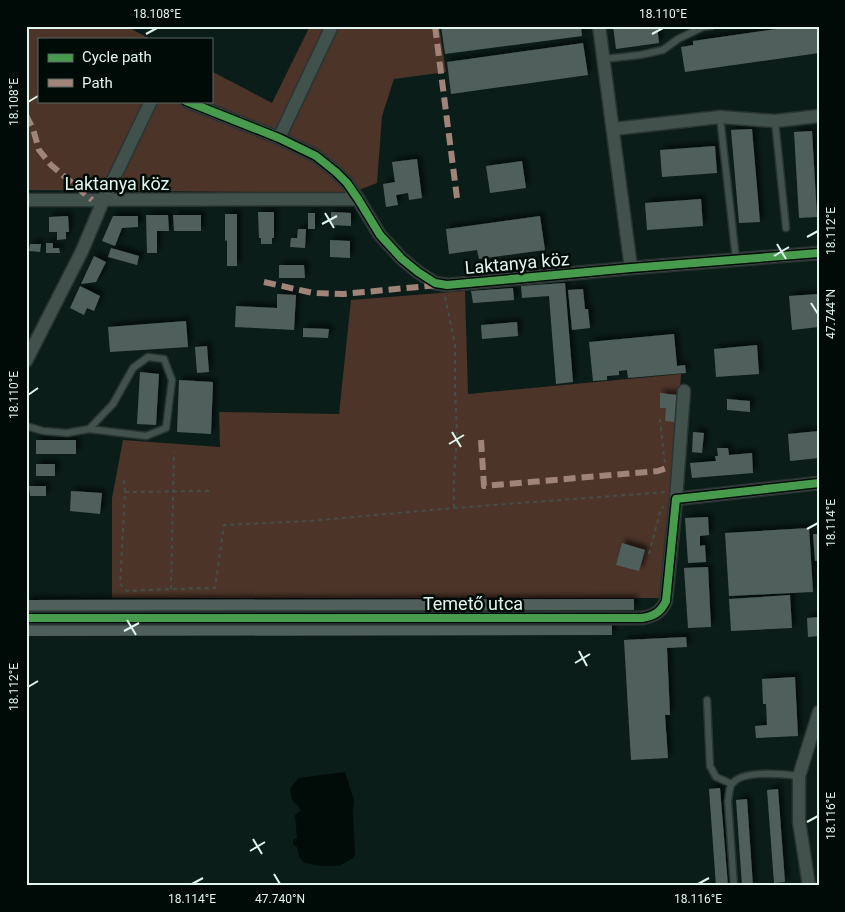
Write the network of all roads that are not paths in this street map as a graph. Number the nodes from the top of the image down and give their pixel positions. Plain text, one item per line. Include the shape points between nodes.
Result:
1 (332, 26) edge
2 (599, 26) edge
3 (711, 26) edge
4 (604, 59) junction
5 (151, 102) edge
6 (189, 102) edge
7 (819, 116) edge
8 (720, 117) junction
9 (776, 121) junction
10 (613, 129) junction
11 (279, 138) junction
12 (358, 199) junction
13 (26, 200) edge
14 (103, 201) junction
15 (786, 228) dead end
16 (819, 253) edge
17 (736, 259) junction
18 (631, 268) junction
19 (26, 361) edge
20 (684, 390) dead end
21 (26, 426) edge
22 (89, 429) junction
23 (819, 483) edge
24 (673, 498) junction
25 (26, 618) edge
26 (707, 700) dead end
27 (819, 712) edge
28 (799, 776) junction
29 (732, 784) junction
30 (734, 886) edge
31 (809, 886) edge

1 - 11 street
2 - 4 street
3 - 4 lane via 678,39 663,50
4 - 10 street
5 - 14 street
6 - 11 street, Laktanya köz
7 - 9 street
8 - 9 street
8 - 10 street
8 - 17 lane
9 - 15 lane
10 - 18 street
11 - 12 street, Laktanya köz via 316,156 336,172
12 - 14 street, Laktanya köz
12 - 18 street, Laktanya köz via 380,235 402,259 435,283 447,285
13 - 14 street, Laktanya köz
14 - 19 street via 82,251
16 - 17 street, Laktanya köz
17 - 18 street, Laktanya köz
20 - 24 street, Temető utca
21 - 22 lane via 67,433
22 - 22 lane via 146,436 166,428 172,380 164,359 148,357 133,368 113,404
23 - 24 street
24 - 25 street, Temető utca via 666,601 656,614 642,618
26 - 29 lane via 710,766 716,777
27 - 28 street
28 - 29 lane via 751,775
28 - 31 street via 799,821
29 - 30 lane via 728,801

